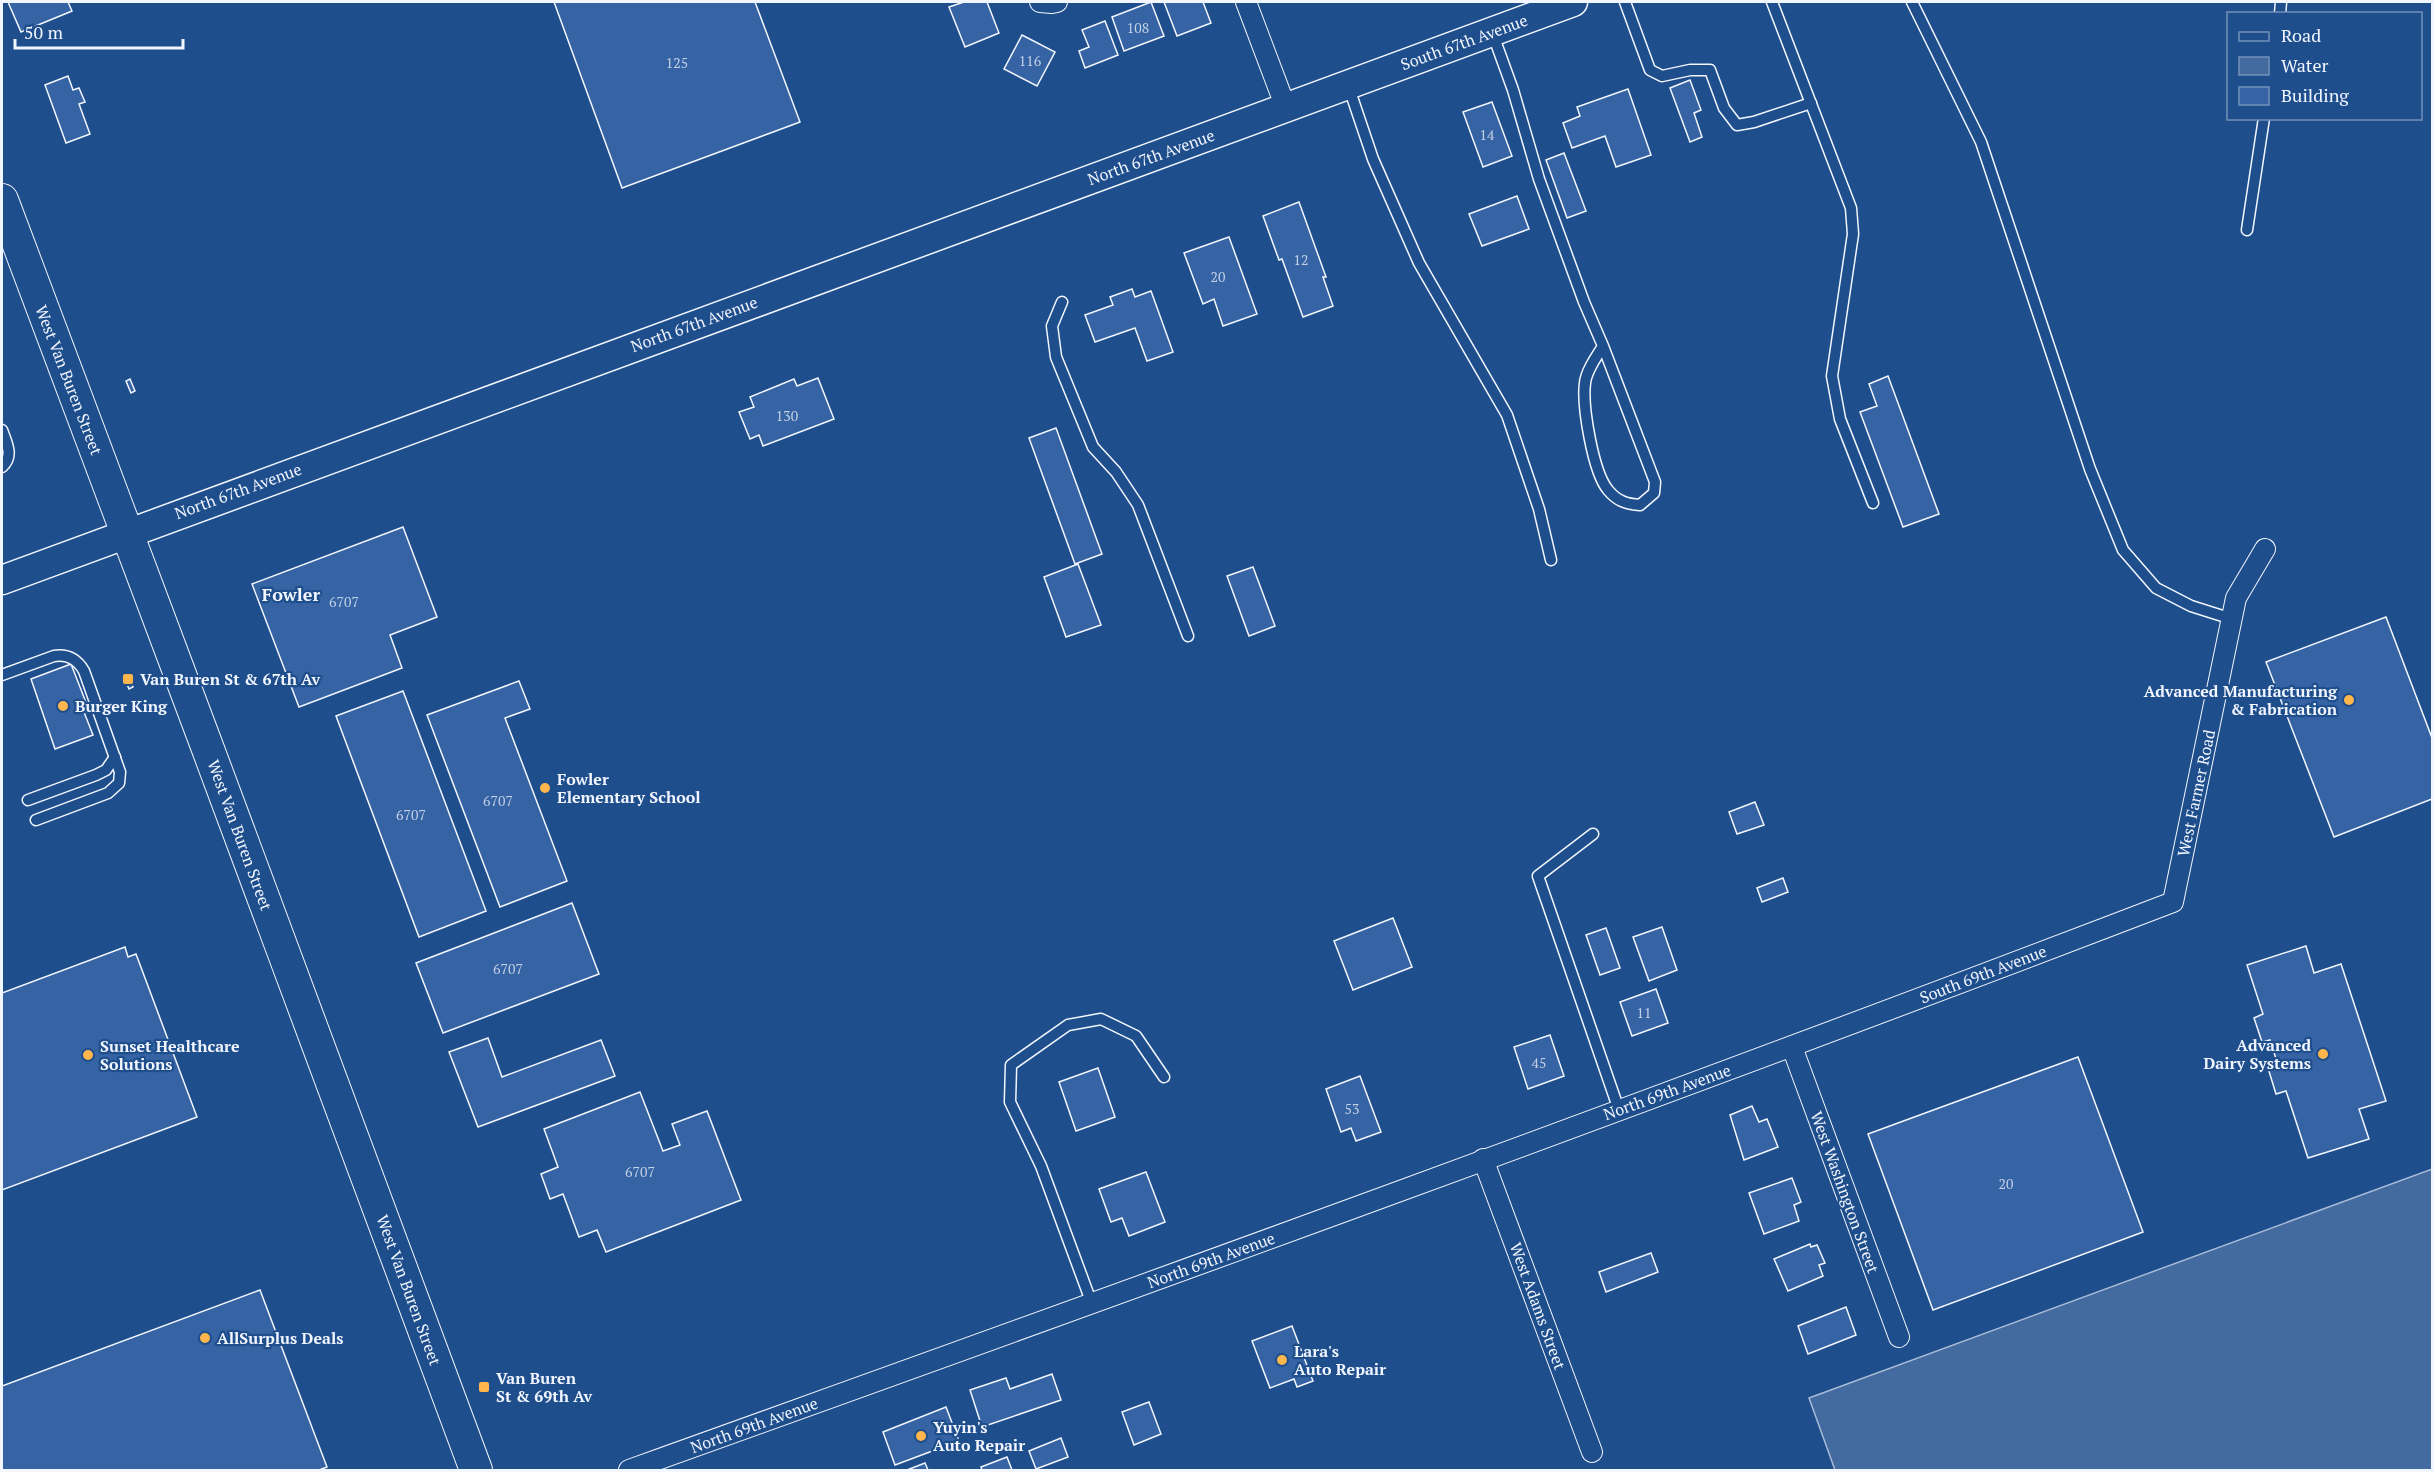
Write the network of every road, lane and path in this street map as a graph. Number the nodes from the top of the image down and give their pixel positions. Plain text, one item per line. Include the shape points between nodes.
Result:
1 (1041, 2) edge
2 (1057, 2) edge
3 (1246, 2) edge
4 (1573, 2) edge
5 (1625, 2) edge
6 (1772, 2) edge
7 (1912, 2) edge
8 (1492, 32) junction
9 (1388, 70) joint
10 (1348, 84) junction
11 (1811, 103) junction
12 (1286, 108) junction
13 (2264, 120) edge
14 (2, 200) edge
15 (2247, 230) dead end
16 (1062, 302) dead end
17 (1603, 346) junction
18 (2, 430) edge
19 (2, 467) edge
20 (1873, 503) dead end
21 (126, 533) junction
22 (2265, 549) dead end
23 (1551, 560) dead end
24 (2, 580) edge
25 (2232, 619) junction
26 (1188, 636) dead end
27 (2, 675) edge
28 (115, 758) junction
29 (28, 800) dead end
30 (36, 820) dead end
31 (1593, 834) dead end
32 (2173, 902) joint
33 (1792, 1047) junction
34 (1164, 1077) dead end
35 (1619, 1110) junction
36 (1483, 1159) junction
37 (1092, 1304) junction
38 (1899, 1337) dead end
39 (1592, 1452) dead end
40 (476, 1470) edge
41 (629, 1470) edge

1 - 2 street
3 - 12 street
4 - 8 main road, South 67th Avenue
5 - 11 lane via 1650,70 1662,76 1710,70 1724,108 1737,125
6 - 11 lane
7 - 25 lane via 1981,142 2090,469 2123,550 2156,588 2191,606
8 - 9 main road, South 67th Avenue
8 - 17 lane via 1539,179
9 - 10 main road, North 67th Avenue
10 - 12 main road, North 67th Avenue
10 - 23 lane via 1373,159 1419,263 1507,415 1539,509
11 - 20 lane via 1851,208 1853,234 1832,376 1840,419
12 - 21 main road, North 67th Avenue
13 - 15 lane
14 - 21 main road, West Van Buren Street
16 - 26 lane via 1052,326 1056,357 1093,447 1138,505
17 - 17 lane via 1654,482 1654,493 1640,505 1624,504 1607,489 1593,450 1584,409 1585,380
18 - 19 lane via 10,450
21 - 24 main road, North 67th Avenue
21 - 40 main road, West Van Buren Street
22 - 25 street, West Farmer Road via 2236,598
25 - 32 street, West Farmer Road
27 - 28 lane via 54,656 77,662 84,671
28 - 29 lane via 96,775
28 - 30 lane via 120,772 114,789
31 - 35 lane via 1538,876
32 - 33 street, South 69th Avenue
33 - 35 street, North 69th Avenue
33 - 38 street, West Washington Street
34 - 37 lane via 1136,1036 1101,1019 1068,1025 1011,1065 1010,1102 1041,1166
35 - 36 street, North 69th Avenue
36 - 37 street, North 69th Avenue
36 - 39 street, West Adams Street
37 - 41 street, North 69th Avenue

